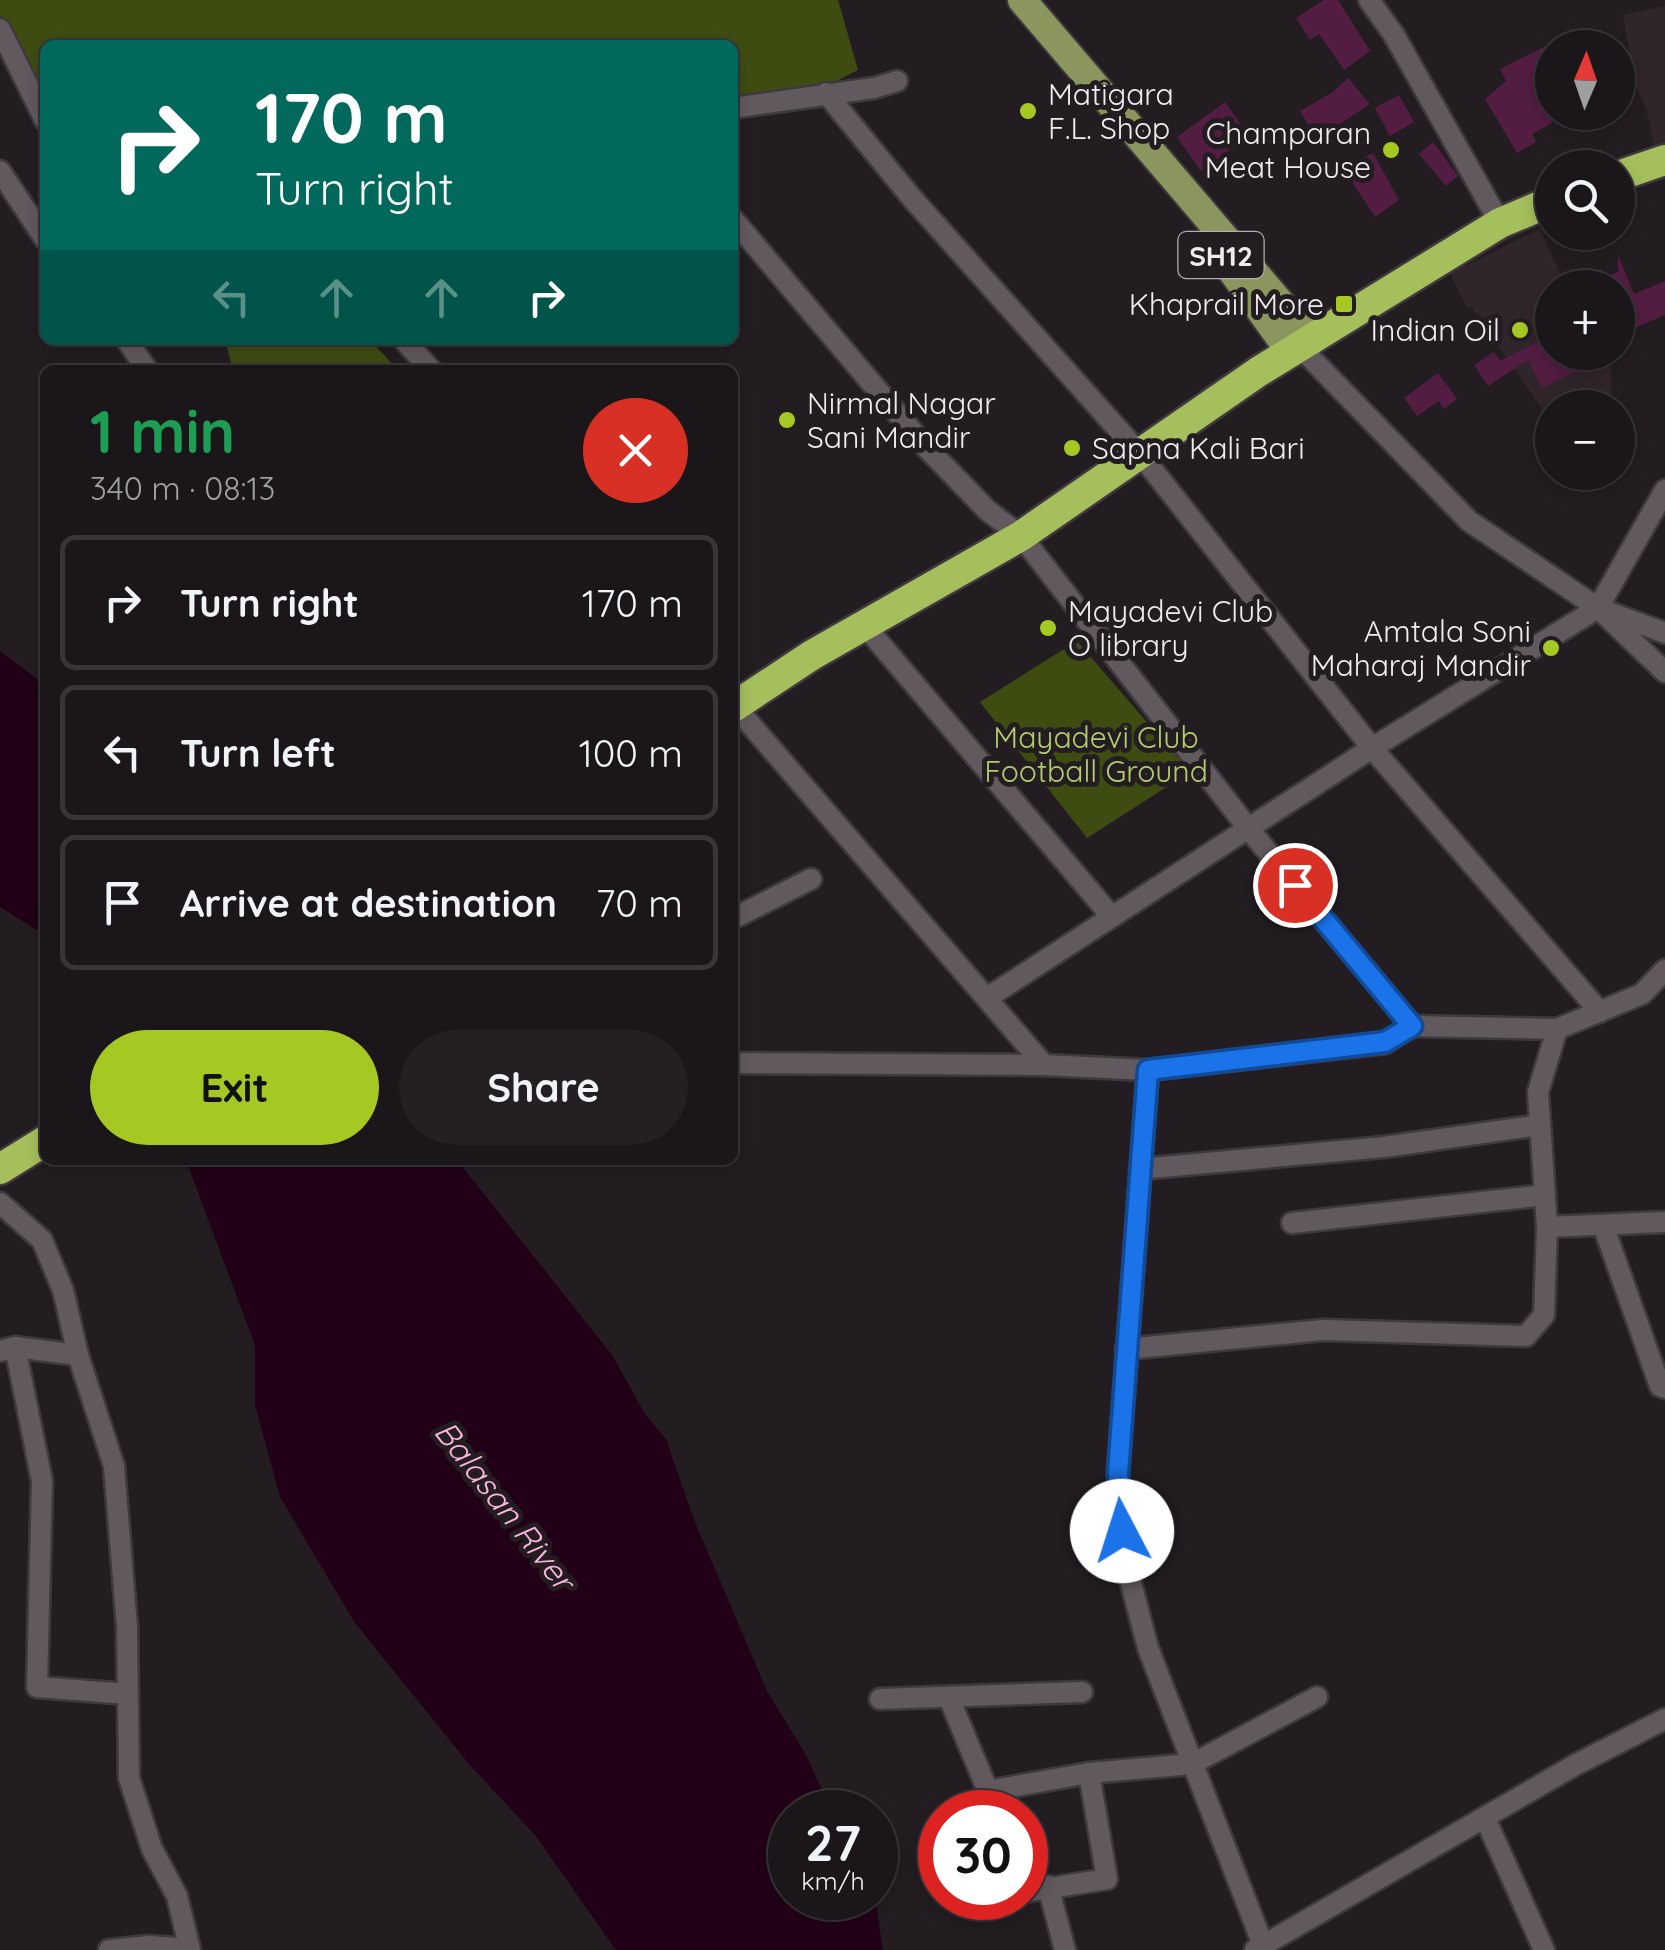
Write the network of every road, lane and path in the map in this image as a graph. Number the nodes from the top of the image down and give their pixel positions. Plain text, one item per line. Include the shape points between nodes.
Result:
1 (1369, 0) edge
2 (1025, 4) edge
3 (0, 29) edge
4 (897, 81) dead end
5 (826, 94) junction
6 (738, 107) edge
7 (40, 110) edge
8 (1154, 155) junction
9 (1665, 160) edge
10 (1635, 170) edge
11 (0, 171) edge
12 (1665, 180) edge
13 (1635, 189) edge
14 (1535, 209) edge
15 (1500, 224) junction
16 (738, 225) edge
17 (1535, 227) edge
18 (40, 231) edge
19 (1437, 264) junction
20 (1263, 319) junction
21 (409, 345) edge
22 (1301, 347) junction
23 (427, 365) edge
24 (1258, 372) junction
25 (1141, 456) junction
26 (1665, 490) edge
27 (1021, 536) junction
28 (1598, 608) junction
29 (866, 626) junction
30 (1665, 632) edge
31 (1665, 672) edge
32 (738, 712) edge
33 (738, 717) edge
34 (1372, 748) junction
35 (1248, 828) junction
36 (811, 879) dead end
37 (738, 916) edge
38 (1112, 917) junction
39 (1665, 970) edge
40 (986, 998) junction
41 (1600, 1012) junction
42 (1412, 1026) junction
43 (1557, 1030) junction
44 (738, 1063) edge
45 (1044, 1065) junction
46 (1148, 1070) junction
47 (1540, 1125) junction
48 (40, 1144) edge
49 (0, 1169) edge
50 (1140, 1169) junction
51 (1545, 1195) junction
52 (0, 1203) edge
53 (1665, 1222) edge
54 (1292, 1223) dead end
55 (1603, 1225) junction
56 (1548, 1227) junction
57 (7, 1349) edge
58 (1126, 1349) junction
59 (78, 1355) junction
60 (1665, 1388) edge
61 (1082, 1692) dead end
62 (128, 1694) junction
63 (1317, 1697) dead end
64 (949, 1698) junction
65 (880, 1699) dead end
66 (1665, 1719) edge
67 (1192, 1764) junction
68 (1089, 1773) junction
69 (1485, 1818) junction
70 (1048, 1886) joint
71 (1261, 1948) edge
72 (108, 1950) edge
73 (189, 1950) edge
74 (1065, 1950) edge
75 (1544, 1950) edge

1 - 15 street
2 - 8 main road, SH12
3 - 7 street
4 - 5 street
5 - 6 street
5 - 25 street
8 - 20 main road, SH12
8 - 22 main road, SH12
9 - 10 highway
11 - 18 street
12 - 13 highway
14 - 15 highway
15 - 19 highway
16 - 27 street via 924,445
17 - 19 highway
19 - 22 highway
20 - 22 main road, SH12
20 - 24 main road via 1266,342
21 - 23 street
22 - 24 highway
22 - 28 street via 1469,521
24 - 25 highway
25 - 27 highway
25 - 34 street
26 - 28 street
27 - 29 highway
27 - 35 street
28 - 30 street
28 - 31 street
28 - 34 street
29 - 32 highway
29 - 38 street
33 - 40 street
34 - 35 street
34 - 41 street
35 - 38 street
35 - 42 street
36 - 37 street
38 - 40 street
39 - 41 street via 1642,994
40 - 45 street
41 - 43 street
42 - 43 street
42 - 46 street via 1385,1042
43 - 47 street via 1538,1092
44 - 45 street
45 - 46 street
46 - 50 street
47 - 50 street
47 - 51 street
48 - 49 highway
50 - 58 street
51 - 54 street
51 - 56 street
52 - 59 street via 42,1240 63,1290
53 - 55 street
55 - 56 street
55 - 60 street
56 - 58 street via 1544,1315 1526,1336 1322,1330
57 - 59 street
57 - 62 street via 42,1481 37,1687
58 - 67 street via 1118,1473 1125,1560 1148,1648
59 - 62 street via 114,1466
61 - 64 street
62 - 73 street via 129,1778 152,1849 177,1896
63 - 67 street
64 - 65 street
64 - 68 street via 988,1790
66 - 69 street
67 - 68 street
67 - 71 street
68 - 70 street via 1108,1879
69 - 71 street
69 - 75 street
70 - 74 street
72 - 73 street

